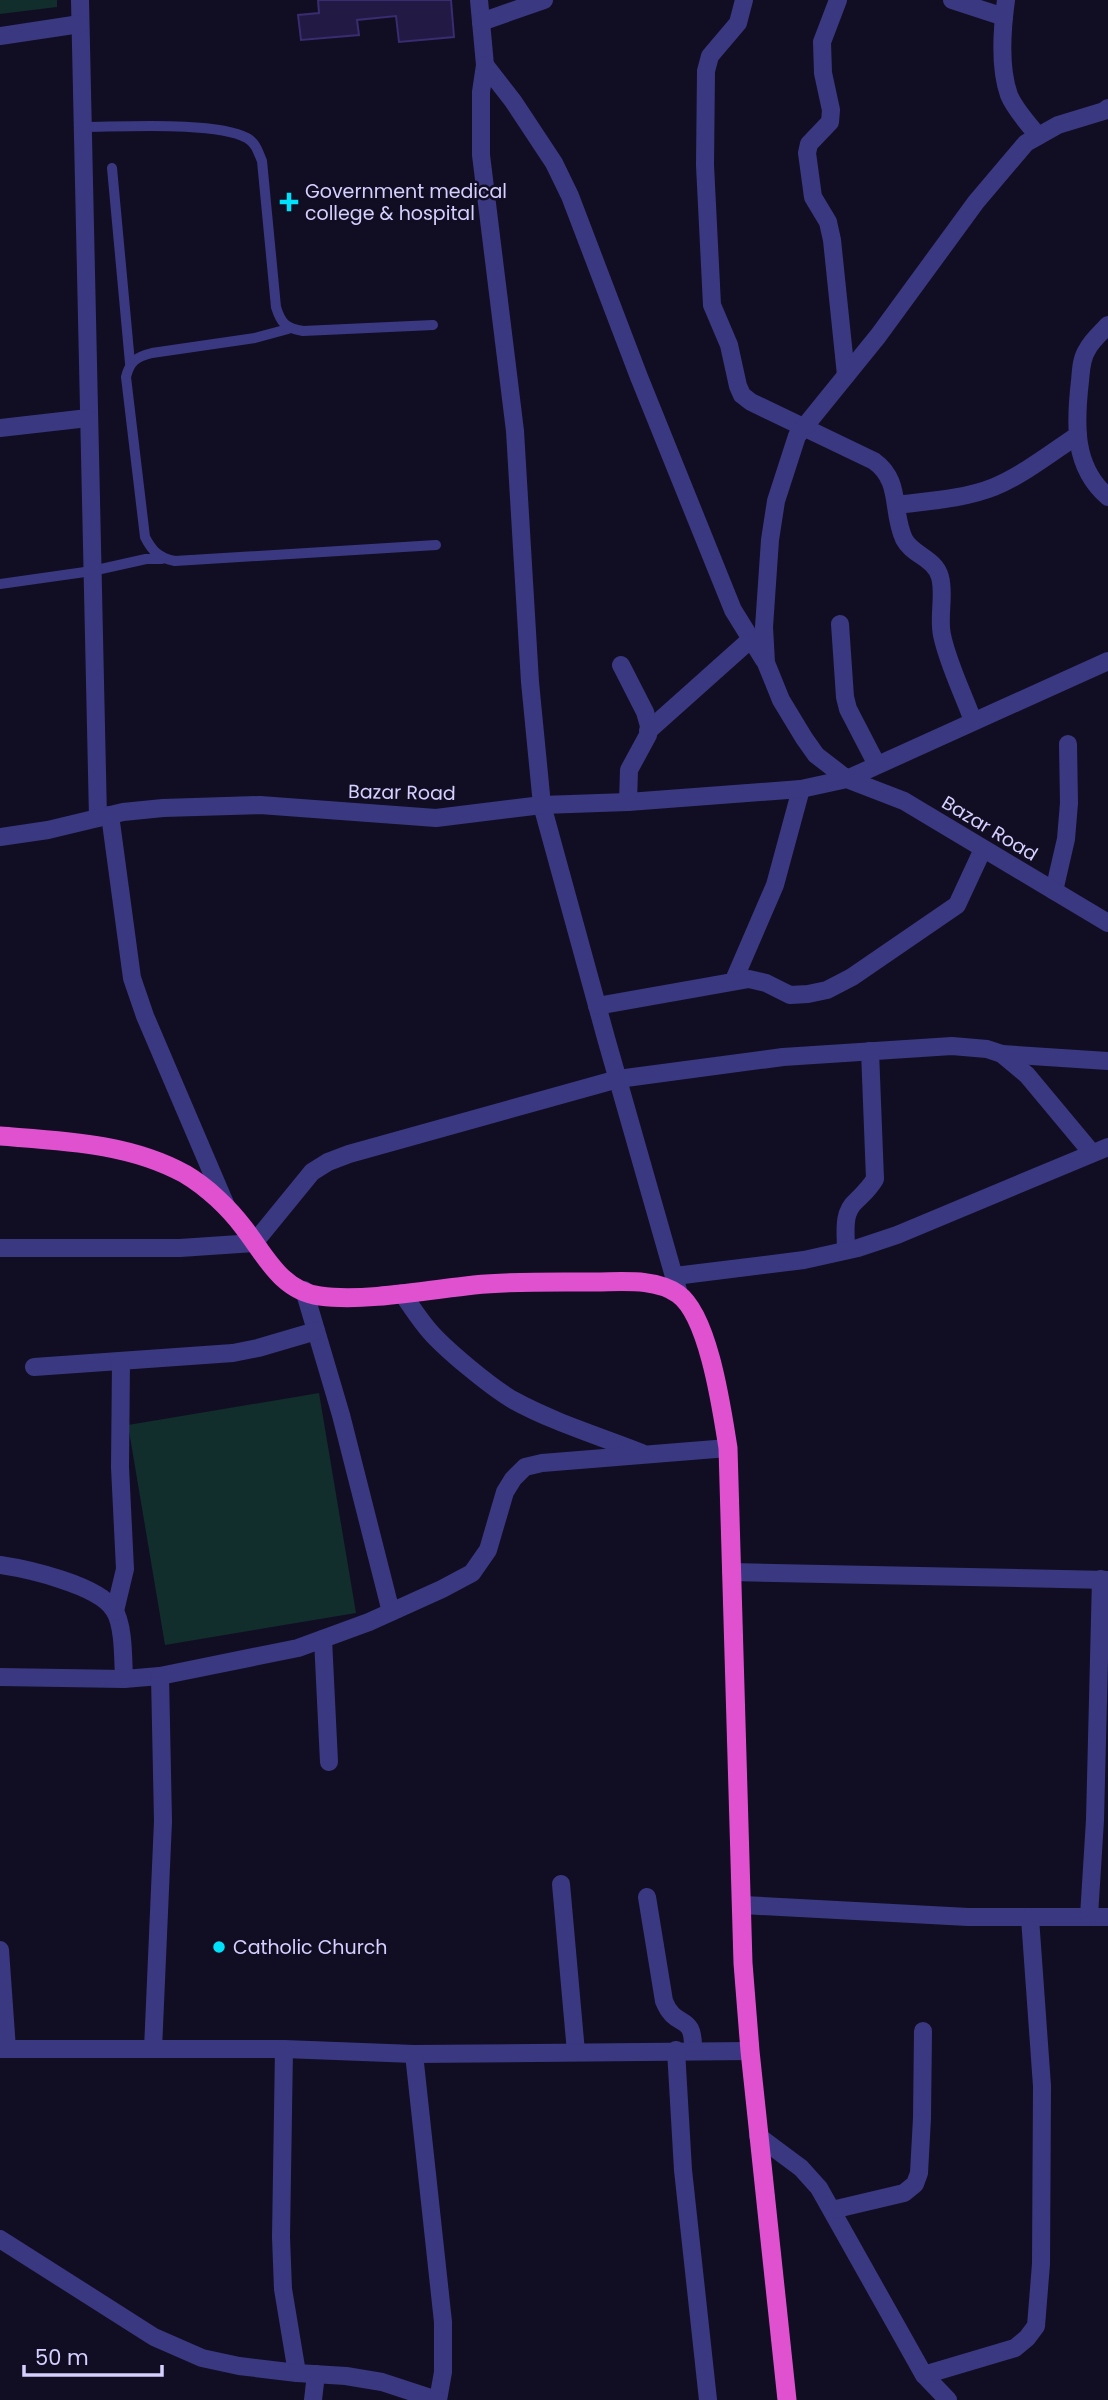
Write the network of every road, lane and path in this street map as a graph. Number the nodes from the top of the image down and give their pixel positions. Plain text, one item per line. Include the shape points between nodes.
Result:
1 (80, 0) edge
2 (479, 0) edge
3 (544, 0) edge
4 (744, 0) edge
5 (838, 0) edge
6 (951, 0) edge
7 (1005, 8) edge
8 (481, 22) junction
9 (80, 24) junction
10 (0, 36) edge
11 (485, 65) junction
12 (1108, 108) edge
13 (82, 127) junction
14 (1038, 136) junction
15 (112, 168) dead end
16 (433, 325) dead end
17 (1108, 325) edge
18 (288, 329) junction
19 (130, 363) junction
20 (846, 375) junction
21 (88, 418) junction
22 (0, 428) edge
23 (803, 428) junction
24 (1078, 435) junction
25 (1108, 497) edge
26 (897, 505) junction
27 (436, 545) dead end
28 (162, 559) junction
29 (92, 571) junction
30 (0, 584) edge
31 (841, 624) dead end
32 (751, 639) junction
33 (1108, 661) edge
34 (765, 663) junction
35 (621, 666) dead end
36 (973, 721) junction
37 (648, 731) junction
38 (1068, 744) dead end
39 (877, 765) junction
40 (847, 779) junction
41 (801, 789) junction
42 (628, 802) junction
43 (542, 805) junction
44 (104, 817) junction
45 (0, 837) edge
46 (983, 849) junction
47 (1054, 891) junction
48 (1108, 923) edge
49 (734, 980) junction
50 (597, 1006) junction
51 (870, 1051) junction
52 (1002, 1054) junction
53 (1108, 1061) edge
54 (618, 1079) junction
55 (0, 1136) edge
56 (1100, 1150) edge
57 (228, 1210) junction
58 (254, 1243) junction
59 (0, 1248) edge
60 (846, 1250) junction
61 (677, 1285) junction
62 (304, 1290) junction
63 (402, 1293) junction
64 (316, 1331) junction
65 (121, 1361) junction
66 (34, 1367) dead end
67 (728, 1448) junction
68 (645, 1454) junction
69 (0, 1565) edge
70 (732, 1573) junction
71 (1104, 1579) edge
72 (115, 1611) junction
73 (391, 1612) junction
74 (323, 1639) junction
75 (160, 1676) junction
76 (0, 1677) edge
77 (124, 1679) junction
78 (329, 1762) dead end
79 (561, 1884) dead end
80 (647, 1897) dead end
81 (743, 1905) junction
82 (1089, 1916) junction
83 (1108, 1916) edge
84 (1030, 1918) junction
85 (0, 1950) edge
86 (923, 2031) dead end
87 (4, 2049) edge
88 (153, 2049) junction
89 (284, 2049) junction
90 (685, 2050) junction
91 (750, 2051) junction
92 (576, 2052) junction
93 (414, 2054) junction
94 (758, 2136) junction
95 (832, 2210) junction
96 (0, 2239) edge
97 (297, 2373) junction
98 (316, 2374) junction
99 (925, 2375) junction
100 (313, 2400) edge
101 (437, 2400) edge
102 (708, 2400) edge
103 (787, 2400) edge
104 (948, 2400) edge

1 - 9 street
2 - 8 street
3 - 8 street
4 - 23 street via 738,23 710,56 706,71 712,305 742,395
5 - 20 street via 822,43 830,122 809,144 807,153 813,197 828,222 832,240
6 - 7 street
7 - 14 street via 1006,82 1010,97
8 - 11 street
9 - 10 street
9 - 13 street
11 - 32 street via 554,163 570,195 733,610
11 - 43 street via 481,155 515,431
12 - 14 street
13 - 18 lane via 196,128 250,139 261,160 276,307
13 - 21 street
14 - 20 street via 1026,143 976,202
15 - 19 lane
16 - 18 lane
17 - 24 street via 1082,360
18 - 19 lane via 152,353
19 - 28 lane via 126,377 145,537
20 - 23 street
21 - 22 street
21 - 29 street
23 - 26 street via 883,468
23 - 34 street via 774,514
24 - 25 street via 1090,476
24 - 26 street via 994,487
26 - 36 street via 905,541 941,578 943,637
27 - 28 lane
28 - 29 lane
29 - 30 lane
29 - 44 street
31 - 39 street via 848,709
32 - 34 street
32 - 37 street
33 - 36 street, Bazar Road
34 - 40 street via 781,700 816,755
35 - 37 street via 645,712
36 - 39 street, Bazar Road
37 - 42 street via 629,770
38 - 47 street via 1066,839
39 - 40 street, Bazar Road
40 - 41 street, Bazar Road
40 - 46 street, Bazar Road via 904,801
41 - 42 street, Bazar Road
41 - 49 street via 775,885
42 - 43 street, Bazar Road
43 - 44 street, Bazar Road via 436,818 260,805 163,808
43 - 50 street
44 - 45 street, Bazar Road
44 - 57 street via 132,978
46 - 47 street, Bazar Road
46 - 49 street via 957,905 852,977 827,990 799,995 749,979
47 - 48 street, Bazar Road
49 - 50 street
50 - 54 street
51 - 52 street via 952,1046
51 - 54 street via 783,1057
51 - 60 street via 875,1179 846,1213
52 - 53 street
52 - 56 street
54 - 58 street via 430,1129 328,1162 312,1172
54 - 61 street
55 - 57 highway via 80,1142 139,1155 186,1174
56 - 60 street via 897,1235
57 - 58 highway
58 - 59 street via 180,1248
58 - 62 highway via 289,1284
60 - 61 street
61 - 63 highway via 478,1285
61 - 67 highway via 709,1350
62 - 63 highway via 318,1296
62 - 64 street
63 - 68 street via 439,1341 504,1394
64 - 65 street via 233,1353
64 - 73 street
65 - 66 street
65 - 72 street via 125,1569
67 - 68 street
67 - 70 highway
68 - 73 street via 525,1468 505,1492 488,1550 472,1573
69 - 72 street via 70,1582
70 - 71 street
70 - 81 highway
71 - 82 street
72 - 77 street
73 - 74 street
74 - 75 street
74 - 78 street
75 - 77 street
75 - 88 street via 163,1821
76 - 77 street
79 - 92 street
80 - 90 street via 663,2001 672,2016 691,2028
81 - 84 street
81 - 91 highway
82 - 83 street
82 - 84 street
84 - 99 street via 1042,2086 1036,2326 1015,2348
85 - 87 street
86 - 95 street via 922,2118 915,2184 904,2193
87 - 88 street
88 - 89 street
89 - 93 street
89 - 97 street via 283,2289
90 - 91 street
90 - 92 street
90 - 102 street via 683,2169
91 - 94 highway
92 - 93 street
93 - 101 street via 443,2322 443,2372
94 - 95 street via 811,2178
94 - 103 highway
95 - 99 street
96 - 97 street via 154,2337 201,2358
97 - 98 street
98 - 100 street
98 - 101 street via 382,2382
99 - 104 street

